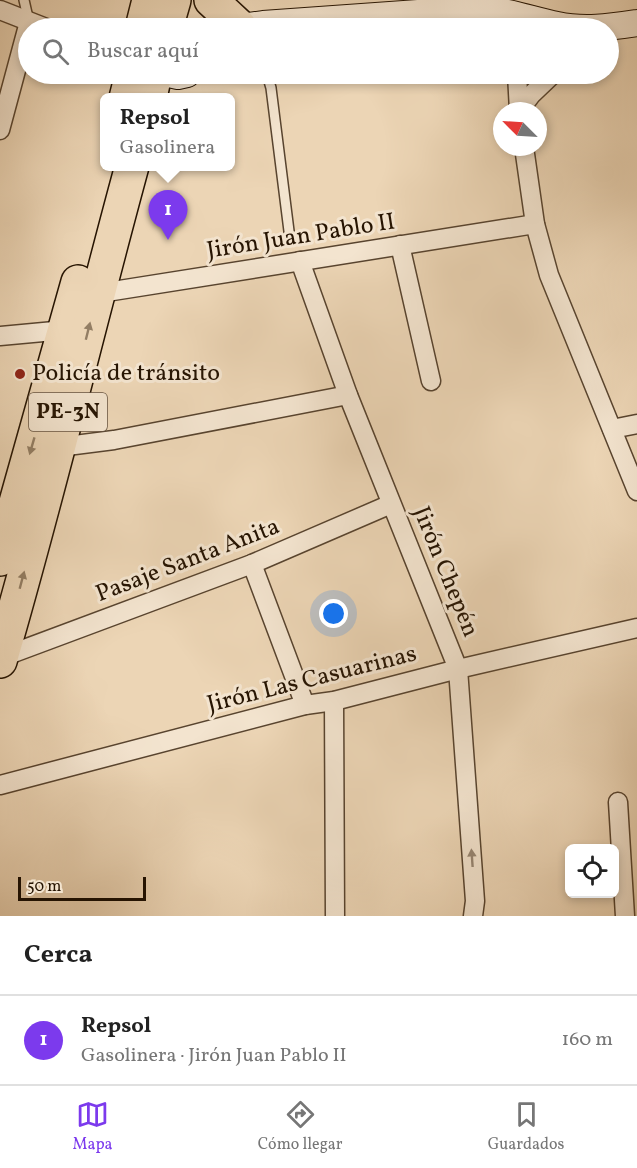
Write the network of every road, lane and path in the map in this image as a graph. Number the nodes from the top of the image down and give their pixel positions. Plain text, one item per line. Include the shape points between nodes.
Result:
1 (24, 0) edge
2 (149, 0) edge
3 (174, 0) edge
4 (212, 1) edge
5 (0, 10) edge
6 (516, 14) edge
7 (20, 18) edge
8 (34, 18) edge
9 (144, 18) edge
10 (169, 18) edge
11 (236, 18) edge
12 (362, 18) edge
13 (637, 23) edge
14 (619, 26) edge
15 (18, 80) edge
16 (270, 84) edge
17 (518, 84) edge
18 (543, 84) edge
19 (519, 102) edge
20 (526, 102) edge
21 (0, 130) edge
22 (525, 156) edge
23 (107, 171) edge
24 (130, 171) edge
25 (535, 224) junction
26 (290, 239) dead end
27 (400, 245) junction
28 (300, 261) junction
29 (86, 295) junction
30 (65, 330) junction
31 (0, 336) edge
32 (431, 381) dead end
33 (348, 395) junction
34 (637, 424) edge
35 (612, 429) junction
36 (59, 447) junction
37 (637, 491) edge
38 (391, 504) junction
39 (0, 559) edge
40 (252, 564) junction
41 (637, 628) edge
42 (0, 659) edge
43 (459, 669) junction
44 (334, 701) junction
45 (305, 705) junction
46 (0, 785) edge
47 (618, 802) dead end
48 (334, 916) edge
49 (473, 916) edge
50 (625, 916) edge

1 - 8 lane
2 - 9 highway
3 - 10 highway
4 - 11 highway
5 - 7 street
6 - 12 street via 474,9
13 - 14 street
15 - 21 street
16 - 26 lane
17 - 19 street
18 - 20 street
22 - 25 street
23 - 29 highway, PE-3N
24 - 29 highway, PE-3N
25 - 27 street, Jirón Juan Pablo II
25 - 35 street via 549,275
27 - 28 street, Jirón Juan Pablo II
27 - 32 street
28 - 29 street, Jirón Juan Pablo II
28 - 33 street, Jirón Chepén
29 - 30 highway, PE-3N
36 -> 29 highway, PE-3N
30 - 31 street
30 -> 39 highway, PE-3N
33 - 36 street
33 - 38 street, Jirón Chepén
34 - 35 street
35 - 37 street
42 -> 36 highway, PE-3N
38 - 40 street, Pasaje Santa Anita
38 - 43 street, Jirón Chepén
40 - 42 street, Pasaje Santa Anita
40 - 45 street
41 - 43 street, Jirón Las Casuarinas
43 - 44 street, Jirón Las Casuarinas
49 -> 43 street, Jirón Chepén
44 - 45 street, Jirón Las Casuarinas
44 - 48 street
45 - 46 street, Jirón Las Casuarinas
47 - 50 street

